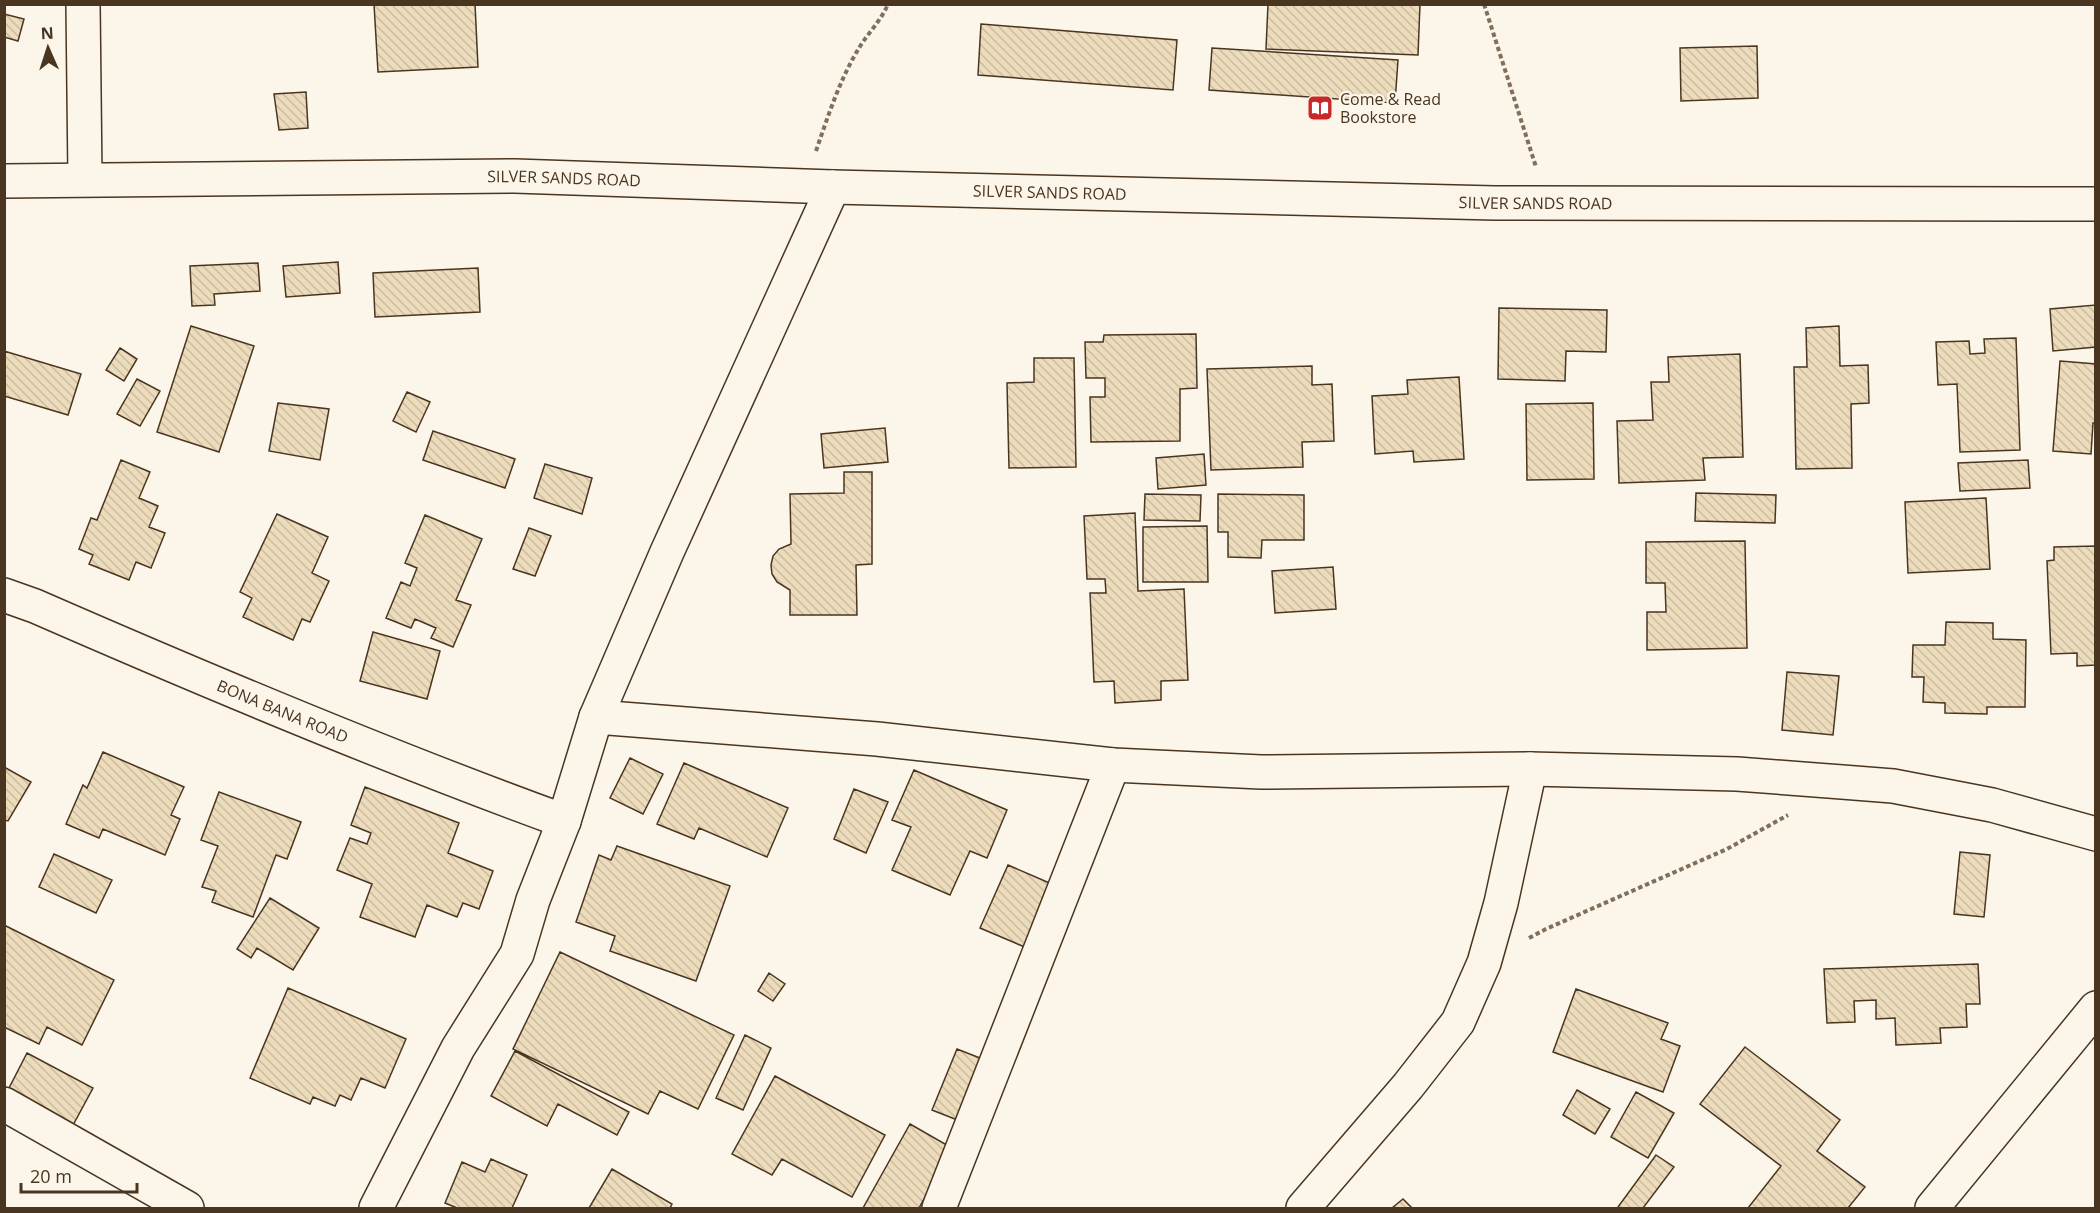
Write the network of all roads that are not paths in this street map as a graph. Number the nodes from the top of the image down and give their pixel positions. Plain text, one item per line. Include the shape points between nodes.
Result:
1 (83, 4) edge
2 (85, 179) junction
3 (4, 181) edge
4 (819, 187) junction
5 (2096, 204) edge
6 (4, 595) edge
7 (596, 717) junction
8 (1113, 765) junction
9 (1530, 769) junction
10 (564, 820) junction
11 (2096, 834) edge
12 (2096, 1008) edge
13 (4, 1104) edge
14 (187, 1209) edge
15 (376, 1209) edge
16 (939, 1209) edge
17 (1303, 1209) edge
18 (1932, 1209) edge

1 - 2 street
2 - 3 street, SILVER SANDS ROAD
2 - 4 street, SILVER SANDS ROAD via 515,176
4 - 5 street, SILVER SANDS ROAD via 1547,203
4 - 7 street
6 - 10 street, BONA BANA ROAD via 355,742
7 - 8 street via 877,739
7 - 10 street
8 - 9 street via 1261,772
8 - 16 street
9 - 11 street via 1737,774 1893,786 1992,805
9 - 17 street via 1484,963 1458,1022
10 - 15 street via 517,954 458,1048
12 - 18 street
13 - 14 street

